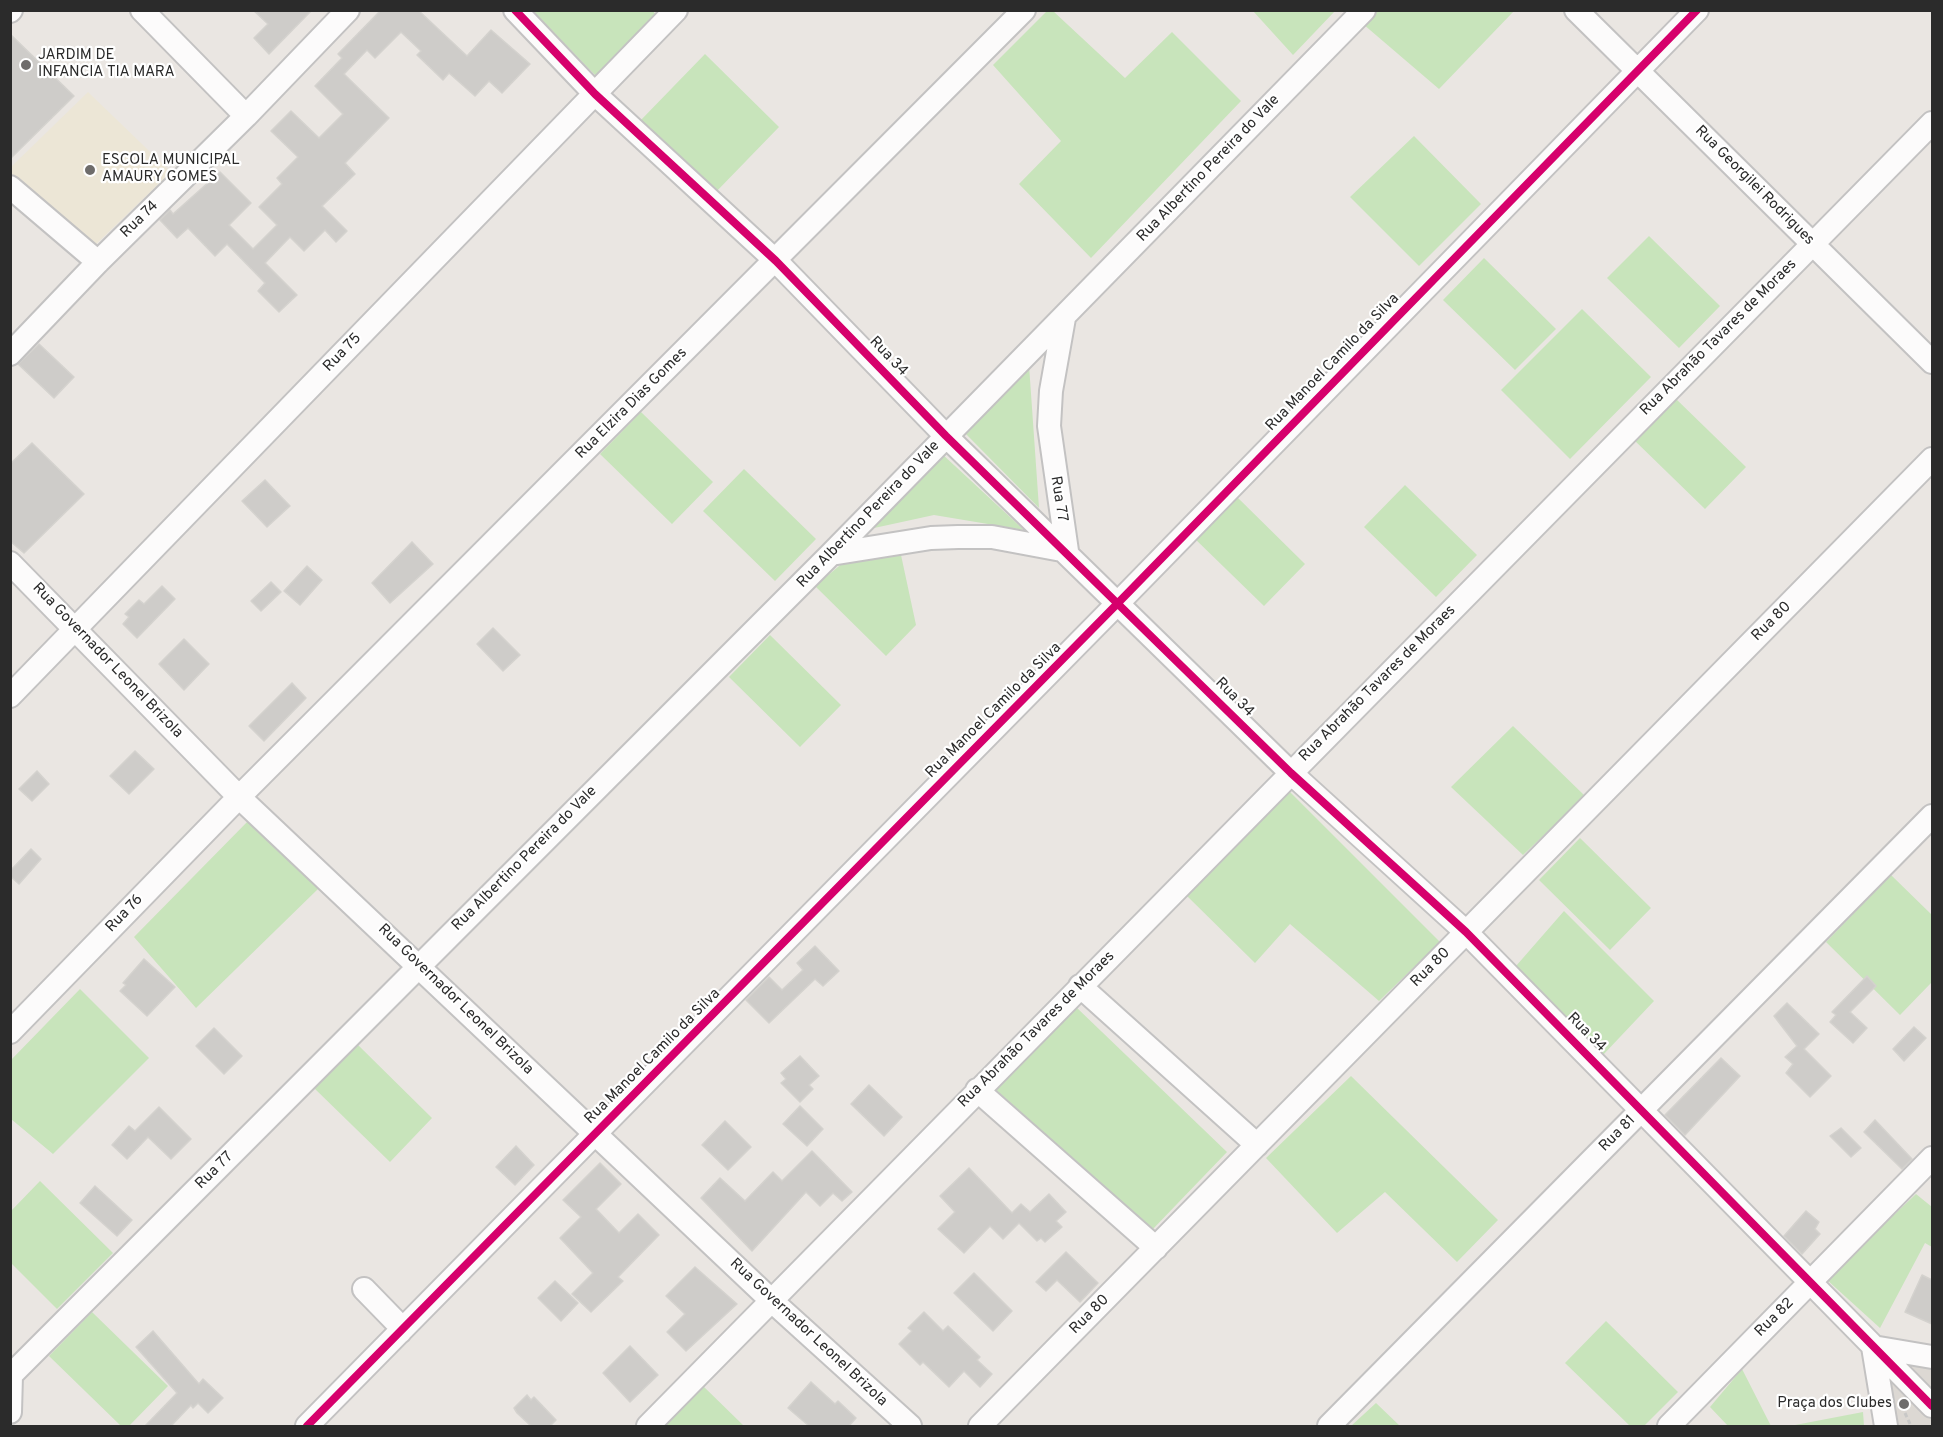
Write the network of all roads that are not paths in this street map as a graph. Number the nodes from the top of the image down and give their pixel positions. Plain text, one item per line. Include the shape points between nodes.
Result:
1 (142, 10) edge
2 (348, 10) edge
3 (515, 10) edge
4 (676, 10) edge
5 (1024, 10) edge
6 (1364, 10) edge
7 (1576, 10) edge
8 (1697, 10) edge
9 (1637, 71) junction
10 (595, 94) junction
11 (246, 117) junction
12 (1932, 123) edge
13 (10, 187) edge
14 (1813, 244) junction
15 (776, 261) junction
16 (98, 262) junction
17 (1064, 318) junction
18 (10, 354) edge
19 (1932, 362) edge
20 (946, 436) junction
21 (1932, 459) edge
22 (1067, 551) junction
23 (831, 554) junction
24 (10, 563) edge
25 (1118, 603) junction
26 (75, 630) junction
27 (10, 696) edge
28 (1291, 772) junction
29 (239, 797) junction
30 (1932, 816) edge
31 (1466, 932) junction
32 (419, 965) junction
33 (1080, 986) junction
34 (10, 1032) edge
35 (977, 1090) junction
36 (1642, 1110) junction
37 (596, 1134) junction
38 (1257, 1145) junction
39 (1932, 1158) edge
40 (1156, 1248) junction
41 (1811, 1282) junction
42 (364, 1289) dead end
43 (773, 1302) junction
44 (400, 1332) junction
45 (1873, 1347) junction
46 (1932, 1357) edge
47 (11, 1376) edge
48 (1932, 1407) edge
49 (10, 1412) edge
50 (307, 1426) edge
51 (648, 1426) edge
52 (910, 1426) edge
53 (980, 1426) edge
54 (1329, 1426) edge
55 (1669, 1426) edge
56 (1886, 1426) edge

1 - 11 street
2 - 11 street, Rua 74
3 - 10 street, Rua 34
4 - 10 street, Rua 75
5 - 15 street, Rua Elzira Dias Gomes
6 - 17 street, Rua Albertino Pereira do Vale
7 - 9 street, Rua Georgilei Rodrigues
8 - 9 street, Rua Manoel Camilo da Silva
9 - 14 street, Rua Georgilei Rodrigues
9 - 25 street, Rua Manoel Camilo da Silva
10 - 15 street, Rua 34
10 - 26 street, Rua 75
11 - 16 street, Rua 74
12 - 14 street, Rua Abrahão Tavares de Moraes
13 - 16 street
14 - 19 street, Rua Georgilei Rodrigues
14 - 28 street, Rua Abrahão Tavares de Moraes
15 - 20 street, Rua 34
15 - 29 street, Rua Elzira Dias Gomes
16 - 18 street, Rua 74
17 - 20 street, Rua Albertino Pereira do Vale
17 - 22 street, Rua 77 via 1049,426
20 - 22 street, Rua 34
20 - 23 street, Rua Albertino Pereira do Vale
21 - 31 street, Rua 80
22 - 23 street via 992,537 958,537
22 - 25 street, Rua 34
23 - 32 street, Rua Albertino Pereira do Vale
24 - 26 street, Rua Governador Leonel Brizola
25 - 28 street, Rua 34
25 - 37 street, Rua Manoel Camilo da Silva
26 - 27 street, Rua 75
26 - 29 street, Rua Governador Leonel Brizola
28 - 31 street, Rua 34
28 - 33 street, Rua Abrahão Tavares de Moraes
29 - 32 street, Rua Governador Leonel Brizola
29 - 34 street, Rua 76
30 - 36 street, Rua 81
31 - 36 street, Rua 34
31 - 38 street, Rua 80
32 - 37 street, Rua Governador Leonel Brizola
32 - 47 street, Rua 77
33 - 35 street, Rua Abrahão Tavares de Moraes
33 - 38 street
35 - 40 street
35 - 43 street, Rua Abrahão Tavares de Moraes
36 - 41 street, Rua 34
36 - 54 street, Rua 81
37 - 43 street, Rua Governador Leonel Brizola
37 - 44 street, Rua Manoel Camilo da Silva
38 - 40 street, Rua 80
39 - 41 street, Rua 82
40 - 53 street, Rua 80
41 - 45 street, Rua 34
41 - 55 street, Rua 82
42 - 44 street via 401,1327
43 - 51 street, Rua Abrahão Tavares de Moraes
43 - 52 street, Rua Governador Leonel Brizola
44 - 50 street, Rua Manoel Camilo da Silva
45 - 46 street
45 - 48 street, Rua 34
45 - 56 street
47 - 49 street, Rua 77

